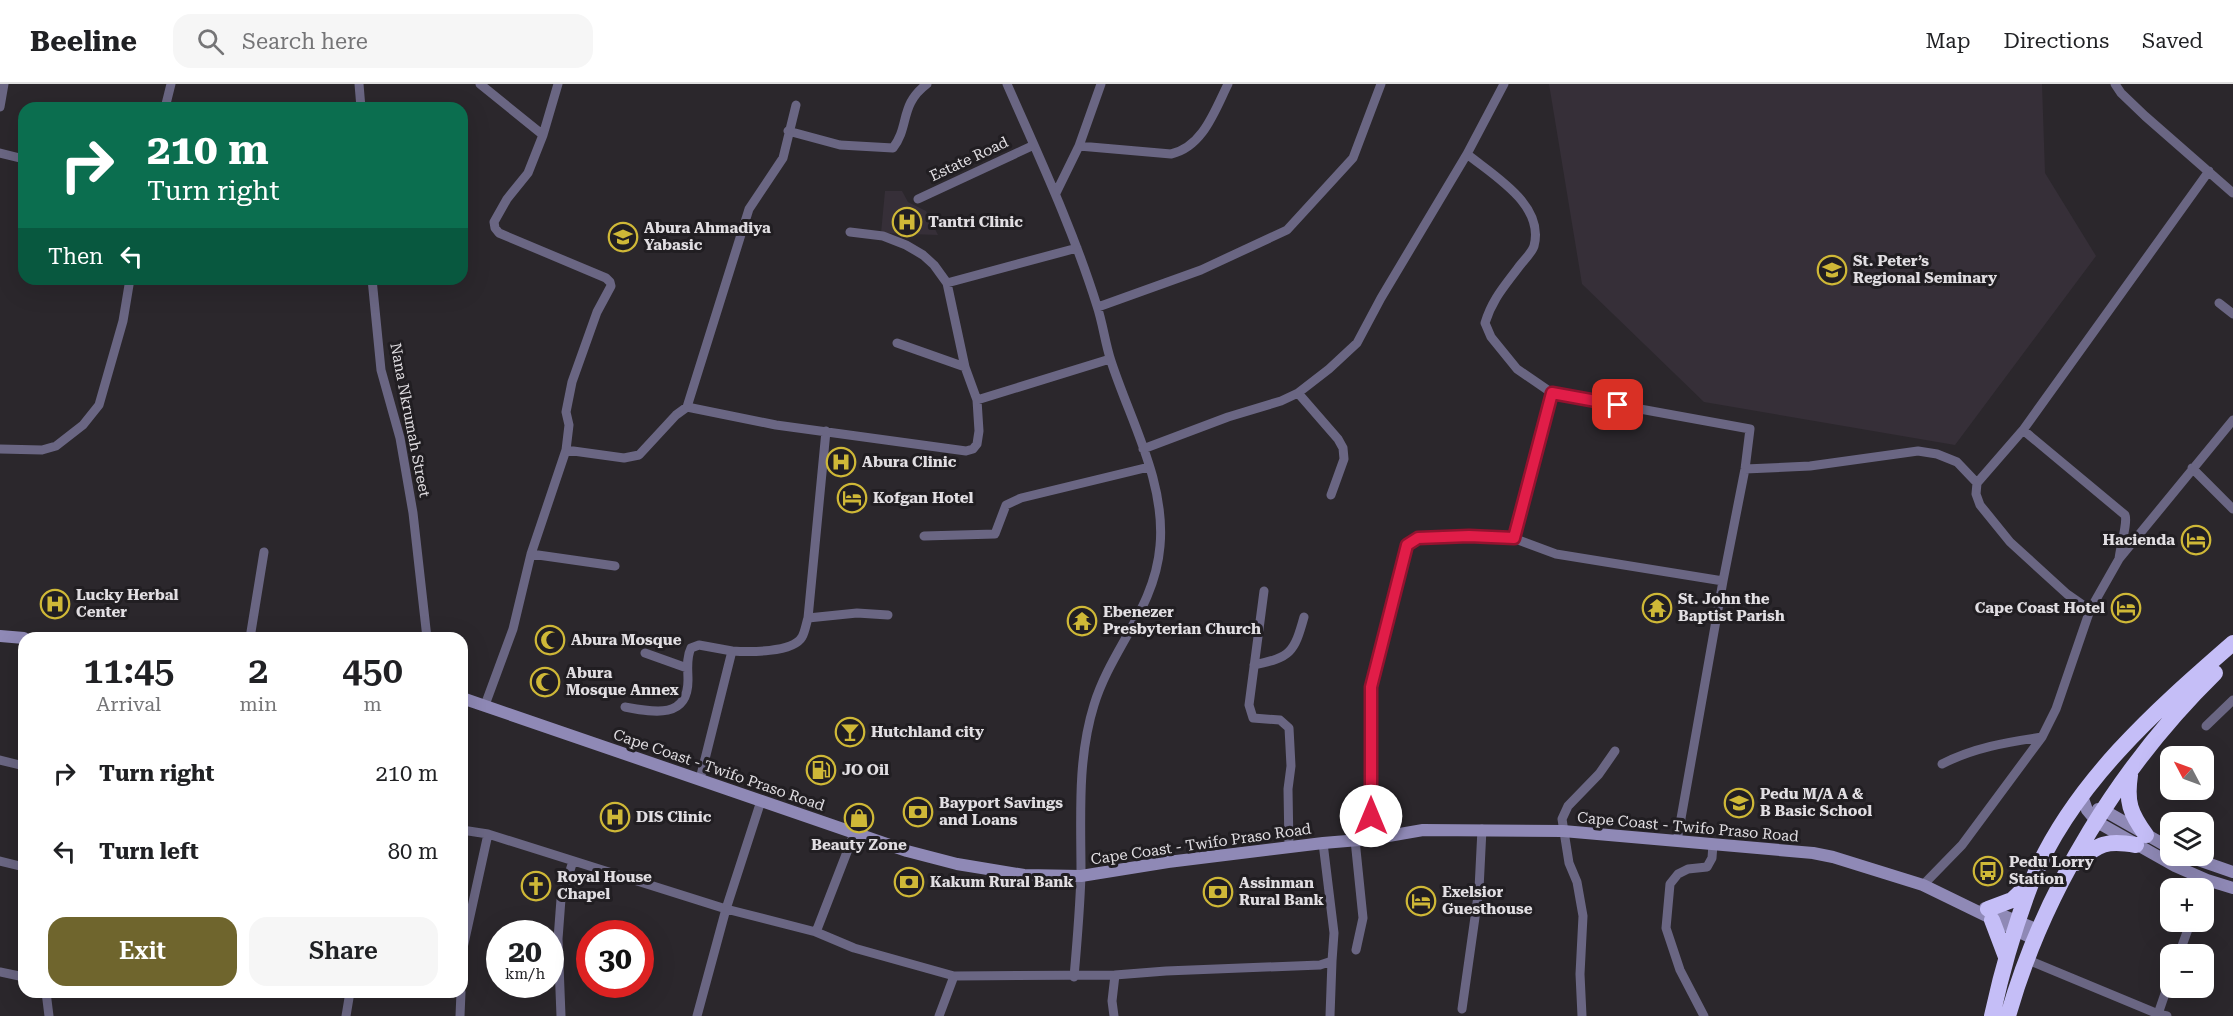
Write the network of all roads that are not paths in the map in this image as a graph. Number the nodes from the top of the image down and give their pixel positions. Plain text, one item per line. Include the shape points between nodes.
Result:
1 (4, 84) edge
2 (171, 84) edge
3 (359, 84) edge
4 (480, 84) edge
5 (558, 84) edge
6 (927, 84) edge
7 (1007, 84) edge
8 (1101, 84) edge
9 (1228, 84) edge
10 (1381, 84) edge
11 (1504, 84) edge
12 (2115, 84) edge
13 (166, 102) edge
14 (360, 102) edge
15 (796, 105) dead end
16 (0, 107) edge
17 (788, 131) junction
18 (543, 135) junction
19 (1034, 145) junction
20 (1079, 146) junction
21 (0, 153) edge
22 (1467, 154) junction
23 (18, 158) edge
24 (2209, 171) junction
25 (1056, 193) junction
26 (2233, 193) edge
27 (918, 199) dead end
28 (850, 232) dead end
29 (1077, 248) junction
30 (947, 283) junction
31 (129, 285) edge
32 (373, 285) edge
33 (2219, 303) dead end
34 (1098, 308) junction
35 (2233, 314) edge
36 (897, 343) dead end
37 (1110, 359) junction
38 (965, 367) junction
39 (1298, 393) junction
40 (1552, 393) junction
41 (977, 400) junction
42 (687, 407) junction
43 (2233, 420) edge
44 (2023, 430) junction
45 (826, 431) junction
46 (0, 449) edge
47 (1143, 449) junction
48 (566, 450) junction
49 (1149, 466) junction
50 (2192, 468) junction
51 (1745, 469) junction
52 (1977, 483) junction
53 (1331, 495) dead end
54 (2233, 509) edge
55 (924, 536) dead end
56 (1514, 538) junction
57 (264, 552) dead end
58 (531, 554) junction
59 (2119, 559) junction
60 (615, 566) dead end
61 (1723, 581) junction
62 (1264, 591) dead end
63 (2090, 610) junction
64 (888, 615) dead end
65 (1304, 617) dead end
66 (808, 618) junction
67 (251, 632) edge
68 (426, 632) edge
69 (0, 636) edge
70 (18, 638) edge
71 (2233, 643) edge
72 (732, 651) junction
73 (645, 653) dead end
74 (2233, 656) edge
75 (1254, 665) junction
76 (687, 668) junction
77 (468, 700) edge
78 (2233, 700) edge
79 (485, 705) junction
80 (625, 707) dead end
81 (2206, 726) dead end
82 (2042, 737) junction
83 (1615, 751) dead end
84 (0, 760) edge
85 (18, 764) edge
86 (1942, 764) dead end
87 (2131, 770) junction
88 (700, 779) junction
89 (761, 801) junction
90 (2093, 810) junction
91 (1482, 830) junction
92 (468, 831) edge
93 (1563, 831) junction
94 (488, 834) junction
95 (854, 834) junction
96 (1371, 838) junction
97 (1355, 840) junction
98 (2141, 840) junction
99 (1677, 841) junction
100 (1323, 843) junction
101 (1713, 844) junction
102 (2160, 845) edge
103 (1290, 848) junction
104 (0, 861) edge
105 (573, 861) junction
106 (2214, 865) edge
107 (18, 866) edge
108 (2071, 868) junction
109 (2233, 872) edge
110 (1081, 876) junction
111 (2196, 878) edge
112 (2033, 880) junction
113 (1923, 885) junction
114 (2214, 885) edge
115 (2233, 888) edge
116 (726, 909) junction
117 (1984, 912) junction
118 (468, 925) edge
119 (2016, 926) junction
120 (816, 932) junction
121 (2036, 934) junction
122 (1356, 950) dead end
123 (2006, 957) junction
124 (2026, 959) junction
125 (1332, 961) junction
126 (0, 972) edge
127 (1115, 975) junction
128 (18, 976) edge
129 (954, 976) junction
130 (1074, 977) junction
131 (47, 998) edge
132 (349, 998) edge
133 (461, 998) edge
134 (2165, 998) edge
135 (1462, 1009) dead end
136 (2161, 1015) edge
137 (50, 1016) edge
138 (346, 1016) edge
139 (460, 1016) edge
140 (561, 1016) edge
141 (697, 1016) edge
142 (939, 1016) edge
143 (1114, 1016) edge
144 (1330, 1016) edge
145 (1582, 1016) edge
146 (1704, 1016) edge
147 (1992, 1016) edge
148 (2008, 1016) edge

1 - 16 street
2 - 13 street
3 - 14 street
4 - 18 street
5 - 18 street
6 - 17 street via 911,100 893,148 840,145
7 - 19 street
8 - 20 street
9 - 20 street via 1201,134 1179,152
10 - 34 street via 1353,158 1287,230 1201,270
11 - 22 street
12 - 24 street via 2145,116
15 - 17 street
17 - 42 street via 783,158 749,209
18 - 48 street via 528,173 494,222 495,228 606,278 611,286 597,312 572,382 566,412
19 - 25 street
19 - 27 street, Estate Road
20 - 25 street
21 - 23 street
22 - 39 street via 1357,344
22 - 40 street via 1513,192 1535,222 1534,247 1491,304 1485,323 1491,337 1517,369
24 - 26 street
24 - 44 street
25 - 29 street
28 - 30 street via 884,236 906,245 934,265
29 - 30 street
29 - 34 street
30 - 38 street
31 - 46 street via 99,405 83,425 56,446 42,450
32 - 68 street, Nana Nkrumah Street via 381,370 400,438 413,513
33 - 35 street
34 - 37 street
36 - 38 street
37 - 41 street
37 - 47 street
38 - 41 street
39 - 47 street
39 - 53 street via 1343,448 1344,459
40 - 51 street via 1750,429
40 - 56 street
41 - 45 street via 979,431 973,449 966,451
42 - 45 street
42 - 48 street via 632,458
43 - 50 street
44 - 52 street
44 - 59 street via 2125,515
45 - 66 street
47 - 49 street
48 - 58 street
49 - 55 street via 1021,498 1006,505 994,534
49 - 110 street via 1158,499 1161,544 1156,576 1102,683 1087,732 1080,818
50 - 54 street
50 - 59 street
51 - 52 street via 1810,466 1918,451 1957,462
51 - 61 street
52 - 63 street via 1980,505 2010,542
56 - 61 street via 1556,554
56 - 96 street via 1418,538 1407,545 1371,687
57 - 67 street
58 - 60 street
58 - 79 street via 513,629
59 - 63 street
61 - 99 street
62 - 75 street
63 - 82 street
64 - 66 street via 856,613
65 - 75 street via 1292,649 1283,657
66 - 72 street via 802,637 786,648
69 - 70 main road
71 - 90 highway via 2126,743
72 - 76 street via 699,645 691,648
72 - 88 street
73 - 76 street
74 - 87 highway via 2181,706
75 - 103 street via 1249,705 1253,718 1280,720 1289,728 1291,738 1287,789
76 - 80 street via 686,696 676,708 658,713
77 - 79 main road, Cape Coast - Twifo Praso Road
78 - 81 street
79 - 88 main road, Cape Coast - Twifo Praso Road
82 - 86 street via 1962,753
82 - 113 street via 1962,845
83 - 93 street via 1568,806 1562,819
84 - 85 street
87 - 90 highway
87 - 98 highway via 2128,800
88 - 89 main road, Cape Coast - Twifo Praso Road
89 - 95 main road, Cape Coast - Twifo Praso Road
89 - 116 street
90 - 98 main road
90 - 108 highway
90 - 112 highway via 2070,814
91 - 93 main road, Cape Coast - Twifo Praso Road
91 - 96 main road, Cape Coast - Twifo Praso Road via 1423,830
91 - 135 street via 1479,889
92 - 94 street
93 - 99 main road, Cape Coast - Twifo Praso Road
93 - 145 street via 1583,916
94 - 105 street
94 - 118 street
95 - 110 main road, Cape Coast - Twifo Praso Road via 990,871
95 - 120 street
96 - 97 main road, Cape Coast - Twifo Praso Road
97 - 100 main road, Cape Coast - Twifo Praso Road
97 - 122 street via 1363,918
98 - 102 main road
98 - 108 highway via 2099,845
98 - 111 main road
99 - 101 main road, Cape Coast - Twifo Praso Road
100 - 103 main road, Cape Coast - Twifo Praso Road
100 - 125 street via 1334,933
101 - 113 main road, Cape Coast - Twifo Praso Road via 1833,857
101 - 146 street via 1707,867 1677,874 1670,884 1666,928 1680,970
103 - 110 main road, Cape Coast - Twifo Praso Road
104 - 107 street
105 - 116 street
105 - 140 street via 561,899
106 - 109 main road
108 - 121 highway
110 - 130 street
112 - 117 highway via 2012,900
112 - 119 highway
113 - 117 main road, Cape Coast - Twifo Praso Road
114 - 115 main road
116 - 120 street
116 - 141 street
117 - 119 main road, Cape Coast - Twifo Praso Road
117 - 123 highway
119 - 121 main road, Cape Coast - Twifo Praso Road
119 - 123 highway
120 - 129 street via 854,948
121 - 124 highway
123 - 147 highway
124 - 136 street
124 - 148 highway
125 - 127 street via 1320,965
125 - 144 street
126 - 128 street
127 - 130 street
127 - 143 street
129 - 130 street
129 - 142 street
131 - 137 street
132 - 138 street
133 - 139 street
134 - 136 street

